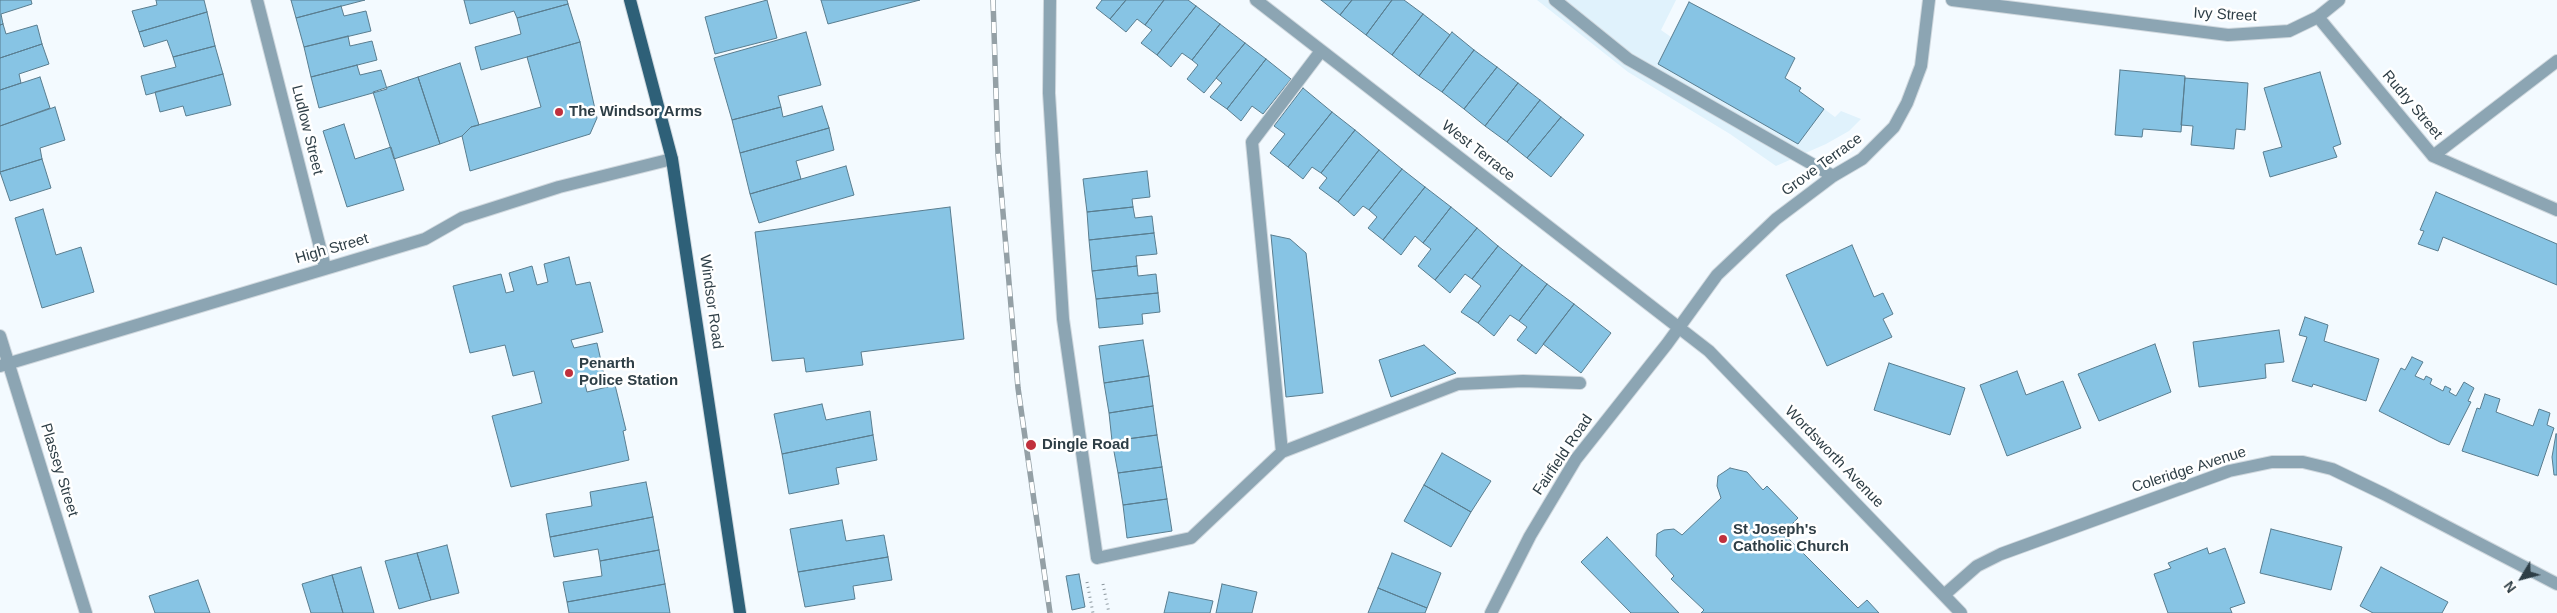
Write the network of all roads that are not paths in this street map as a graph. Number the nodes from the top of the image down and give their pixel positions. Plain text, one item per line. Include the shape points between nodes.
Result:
1 (257, 0) edge
2 (631, 0) edge
3 (1050, 0) edge
4 (1256, 0) edge
5 (1555, 0) edge
6 (1929, 0) edge
7 (1952, 0) edge
8 (2339, 0) edge
9 (2318, 17) junction
10 (1321, 51) junction
11 (2557, 61) edge
12 (2433, 156) junction
13 (672, 159) junction
14 (1833, 176) junction
15 (2557, 210) edge
16 (325, 267) junction
17 (1680, 327) junction
18 (0, 336) edge
19 (4, 365) edge
20 (1580, 383) dead end
21 (1282, 452) junction
22 (2557, 584) edge
23 (1944, 595) junction
24 (86, 613) edge
25 (740, 613) edge
26 (1491, 613) edge
27 (1961, 613) edge

1 - 16 street, Ludlow Street
2 - 13 main road, Windsor Road
3 - 21 street via 1049,93 1063,319 1097,558 1191,538
4 - 10 street, West Terrace
5 - 14 street via 1628,59
6 - 14 street, Grove Terrace via 1921,66 1894,127 1862,159
7 - 9 street, Ivy Street via 2228,35 2289,31
8 - 9 street, Ivy Street
9 - 12 street, Rudry Street
10 - 17 street, West Terrace
10 - 21 street via 1252,142
11 - 12 street
12 - 15 street, Rudry Street
13 - 16 street, High Street via 550,190 462,218 425,239
13 - 25 main road, Windsor Road
14 - 17 street, Grove Terrace via 1752,239 1717,275
16 - 19 street, High Street
17 - 23 street, Wordsworth Avenue via 1709,351
17 - 26 street, Fairfield Road via 1576,459 1530,536
18 - 19 street, Plassey Street
19 - 24 street, Plassey Street
20 - 21 street via 1458,384
22 - 23 street, Coleridge Avenue via 2332,469 2303,462 2272,462 2229,471 2001,554 1977,566
23 - 27 street, Wordsworth Avenue

